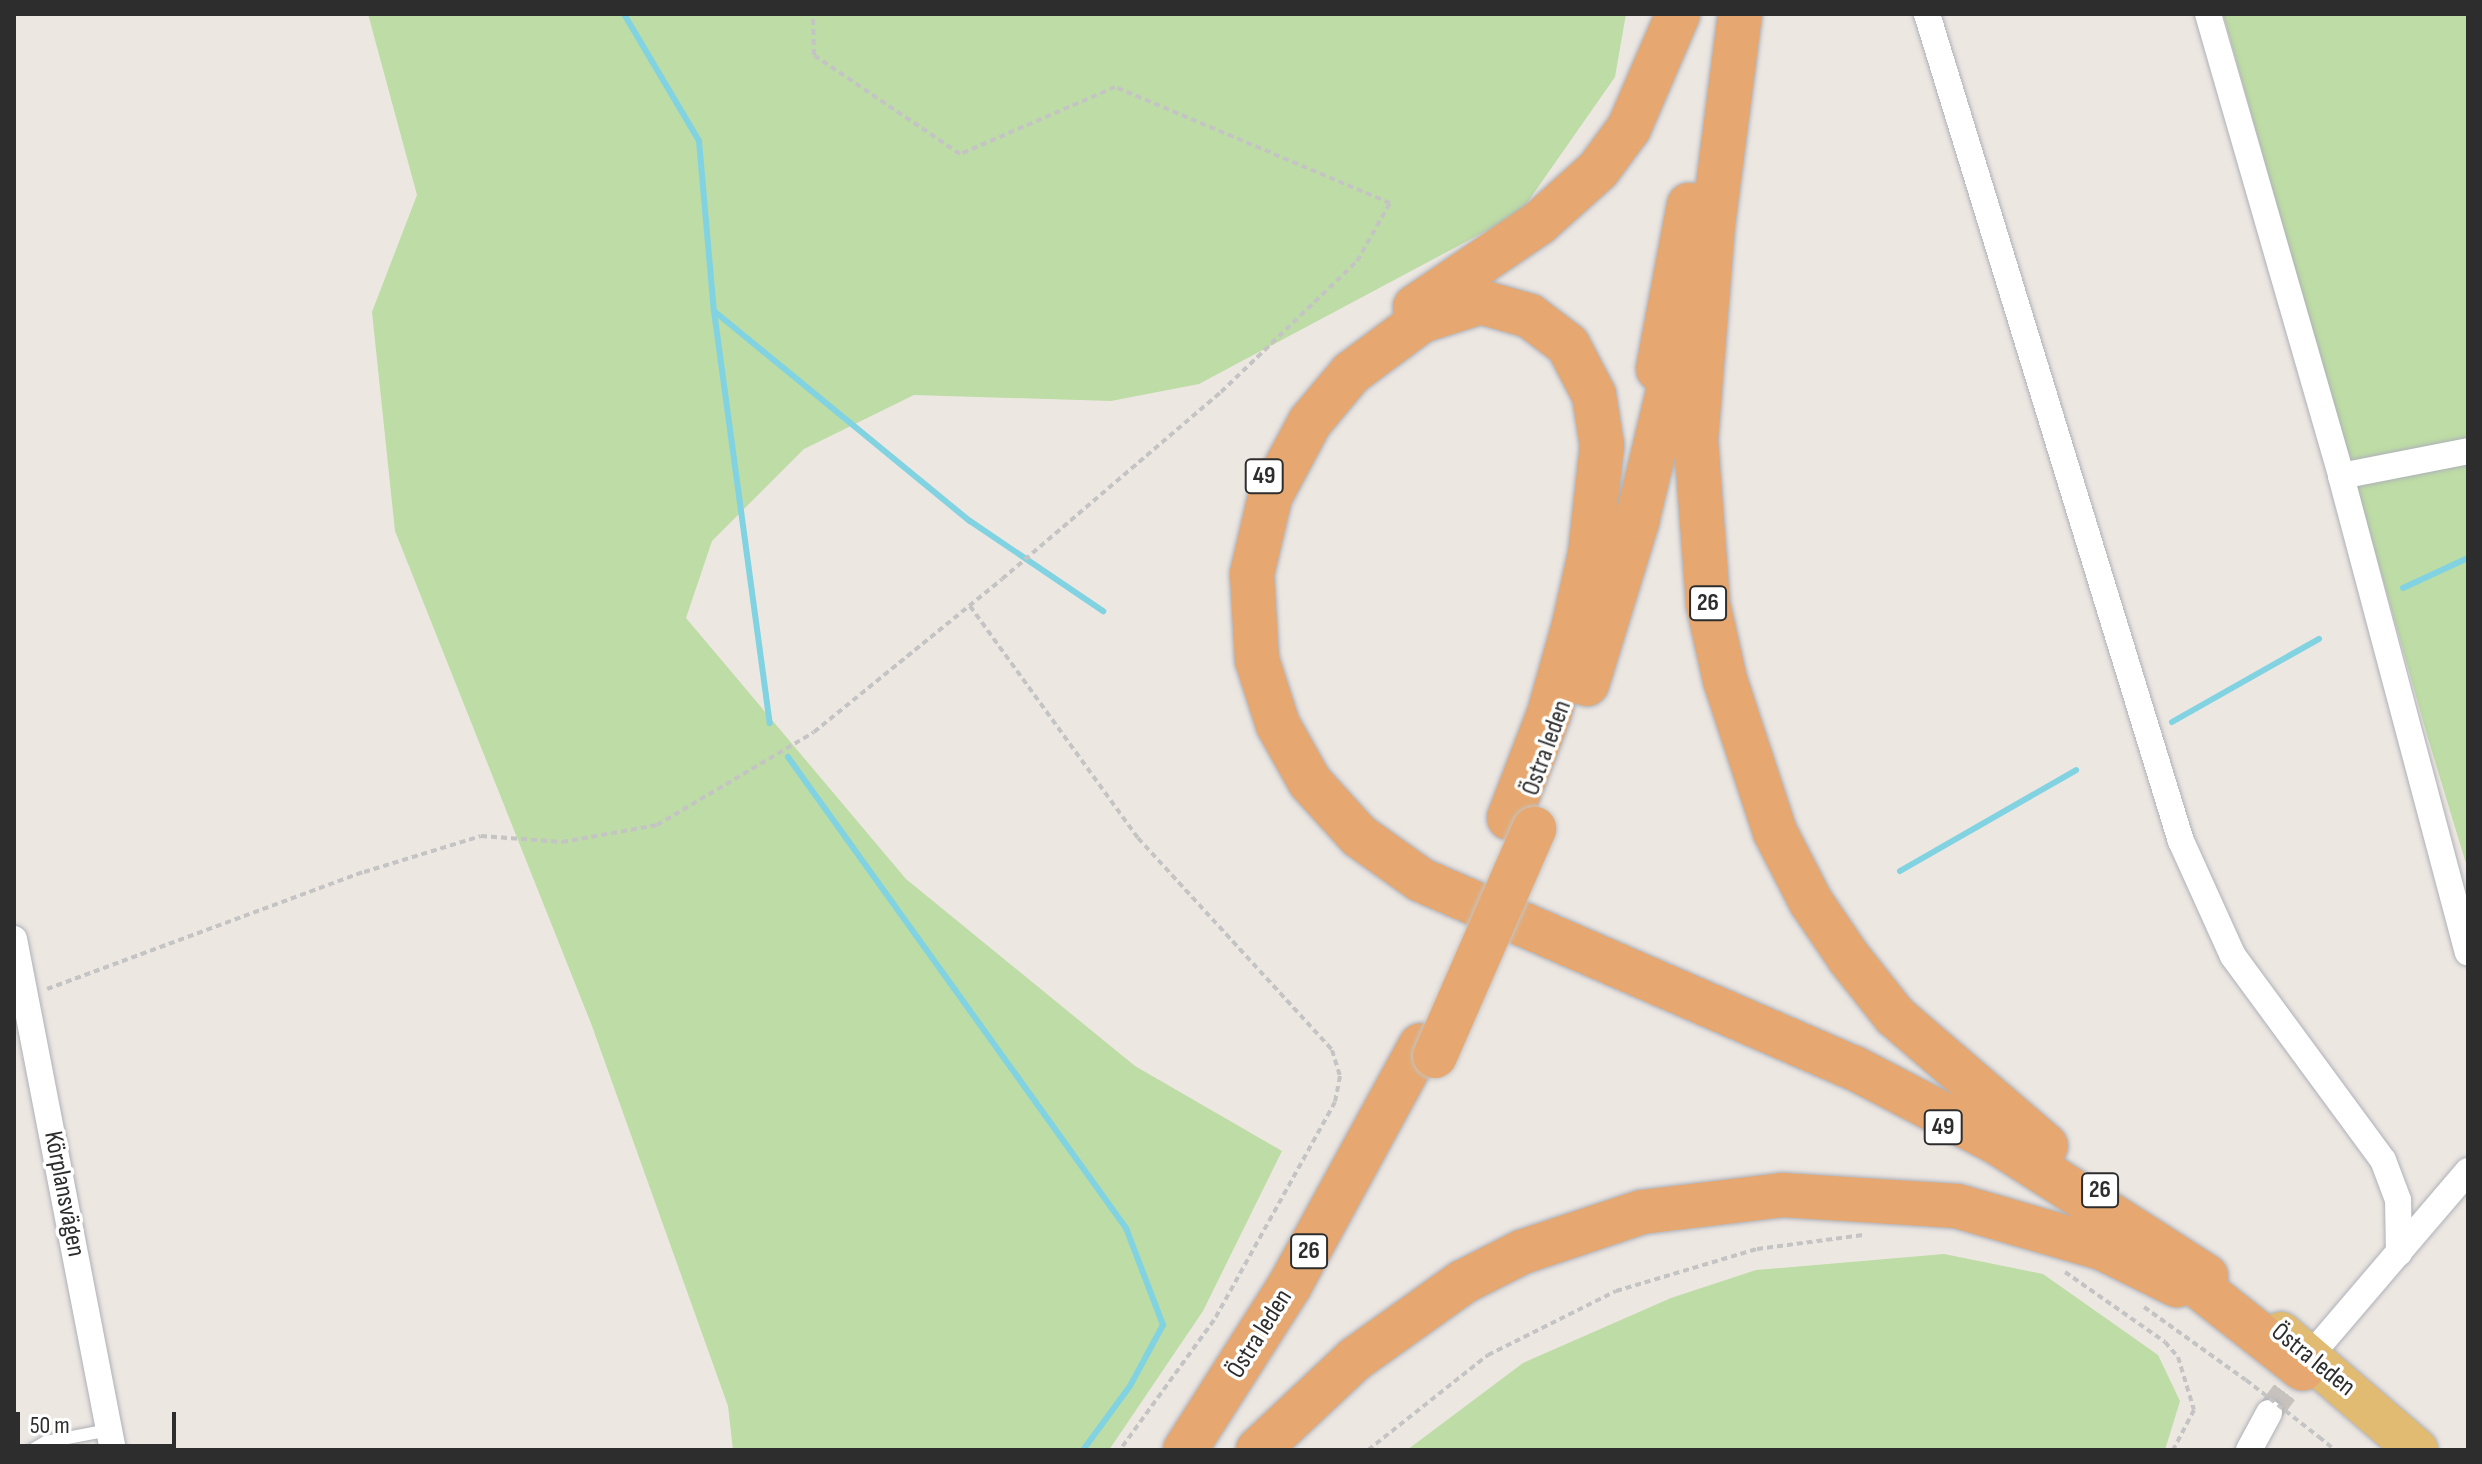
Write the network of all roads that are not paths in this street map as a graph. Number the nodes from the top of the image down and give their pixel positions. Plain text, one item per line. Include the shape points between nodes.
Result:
1 (1678, 14) edge
2 (1715, 14) edge
3 (1729, 14) edge
4 (1740, 14) edge
5 (1927, 14) edge
6 (2208, 14) edge
7 (2468, 451) edge
8 (2341, 476) junction
9 (1521, 823) junction
10 (14, 939) edge
11 (2468, 952) edge
12 (1428, 1050) junction
13 (2468, 1171) edge
14 (2399, 1253) junction
15 (2206, 1276) junction
16 (2313, 1355) junction
17 (2269, 1413) tunnel mouth
18 (111, 1440) edge
19 (32, 1450) edge
20 (1185, 1450) edge
21 (1211, 1450) edge
22 (1258, 1450) edge
23 (2249, 1450) edge
24 (2399, 1450) edge
25 (2417, 1450) edge

1 - 16 highway, 49 via 1629,128 1598,170 1539,223 1355,352 1300,409 1280,442 1249,521 1238,616 1256,708 1281,763 1310,805 1385,873 1440,903 1924,1116 2137,1241
2 - 9 highway, Östra leden / 26 via 1692,187 1632,478 1575,673
3 - 9 highway, 26 via 1701,226 1664,411 1610,614
4 - 15 highway, 26 via 1701,355 1697,513 1708,604 1725,680 1775,832 1811,902 1895,1016 1959,1076
5 - 14 street via 2181,841 2233,956 2383,1160 2398,1200
6 - 8 street
7 - 8 street
8 - 11 street
9 - 12 highway, 26, bridge
9 - 15 highway, 49 via 1590,554 1602,446 1594,395 1568,345 1530,316 1481,302 1421,321 1351,373 1310,422 1270,497 1252,574 1257,660 1278,725 1310,782 1359,836 1421,880 1915,1099 2112,1211
10 - 18 street, Körplansvägen via 63,1234
12 - 20 highway, Östra leden / 26 via 1290,1285
12 - 21 highway, 26 via 1348,1226
13 - 14 street
14 - 16 street
15 - 25 main road, Östra leden / 49 via 2342,1382
16 - 22 highway, 49 via 2148,1267 2026,1223 1908,1200 1767,1196 1642,1212 1522,1252 1406,1320 1344,1368
16 - 24 main road, Östra leden / 49
17 - 23 street
18 - 19 lane via 46,1442

